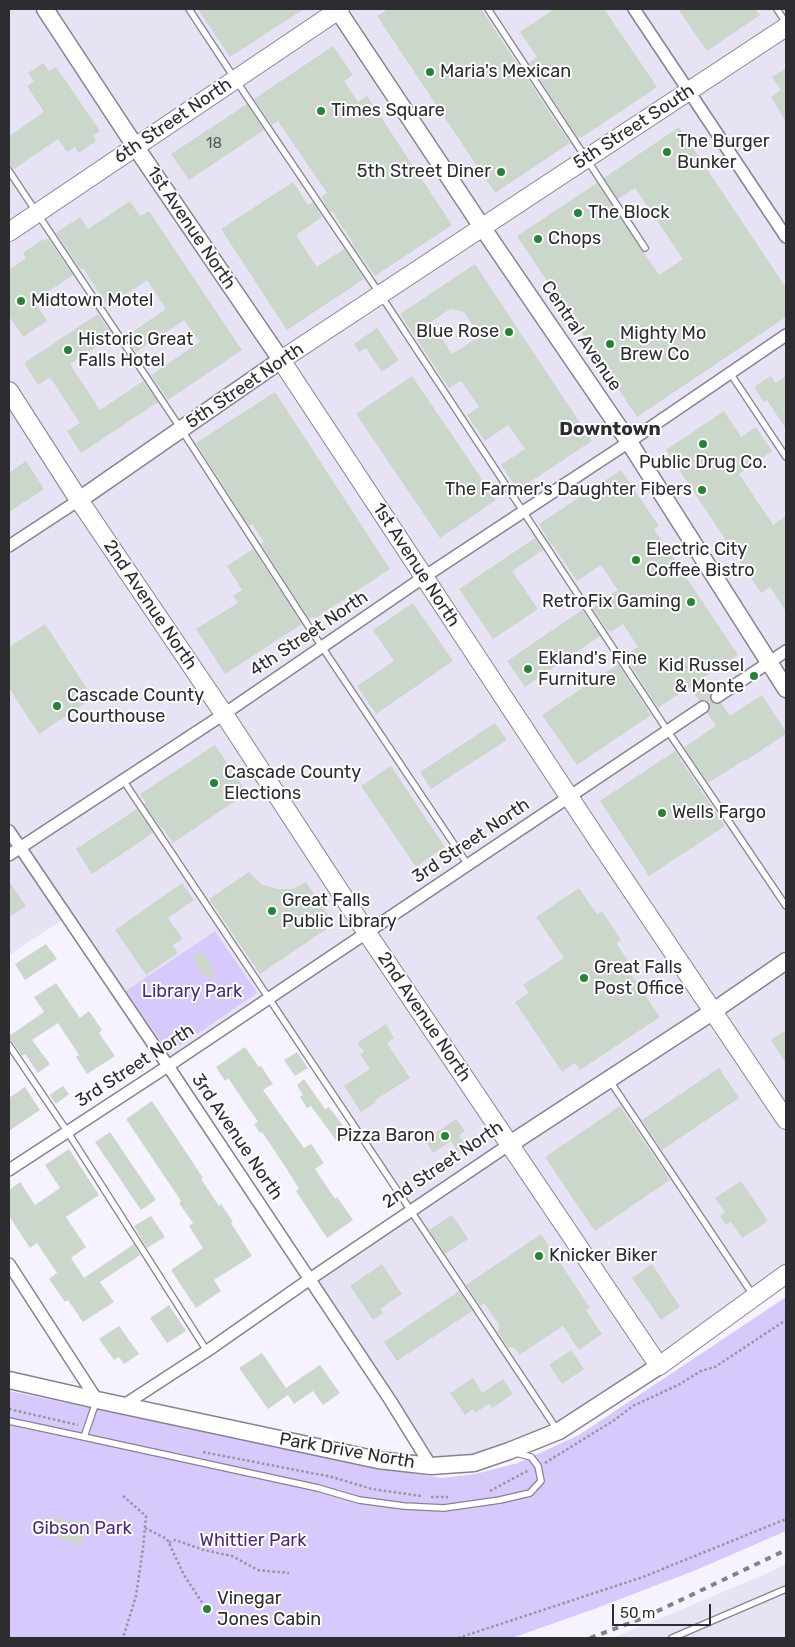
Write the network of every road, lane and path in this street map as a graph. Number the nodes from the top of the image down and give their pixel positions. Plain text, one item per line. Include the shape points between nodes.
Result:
1 (45, 9) edge
2 (189, 9) edge
3 (339, 9) edge
4 (488, 9) edge
5 (634, 9) edge
6 (777, 9) edge
7 (786, 25) edge
8 (235, 79) junction
9 (689, 91) junction
10 (135, 146) junction
11 (586, 159) junction
12 (9, 172) edge
13 (36, 213) junction
14 (482, 227) junction
15 (9, 232) edge
16 (786, 237) edge
17 (645, 248) dead end
18 (380, 294) junction
19 (786, 335) edge
20 (281, 360) junction
21 (730, 373) junction
22 (9, 391) edge
23 (181, 430) junction
24 (629, 442) junction
25 (786, 458) edge
26 (79, 500) junction
27 (522, 512) junction
28 (9, 546) edge
29 (424, 577) junction
30 (322, 647) junction
31 (786, 651) edge
32 (769, 662) junction
33 (786, 688) edge
34 (717, 697) dead end
35 (703, 707) dead end
36 (224, 714) junction
37 (666, 730) junction
38 (123, 780) junction
39 (569, 796) junction
40 (9, 831) edge
41 (20, 848) junction
42 (9, 855) edge
43 (468, 864) junction
44 (786, 906) edge
45 (367, 933) junction
46 (786, 961) edge
47 (269, 998) junction
48 (712, 1012) junction
49 (9, 1045) edge
50 (168, 1066) junction
51 (609, 1079) junction
52 (786, 1120) edge
53 (67, 1131) junction
54 (510, 1144) junction
55 (9, 1170) edge
56 (411, 1211) junction
57 (9, 1264) edge
58 (783, 1278) edge
59 (310, 1279) junction
60 (755, 1297) junction
61 (207, 1351) junction
62 (659, 1366) junction
63 (9, 1380) edge
64 (97, 1400) junction
65 (124, 1405) junction
66 (9, 1421) edge
67 (558, 1431) junction
68 (84, 1437) junction
69 (509, 1451) junction
70 (431, 1466) junction
71 (123, 1496) dead end
72 (786, 1519) edge
73 (145, 1528) junction
74 (169, 1543) junction
75 (289, 1573) dead end
76 (786, 1589) edge
77 (203, 1604) dead end
78 (123, 1638) edge
79 (458, 1638) edge
80 (672, 1638) edge

1 - 10 street, 1st Avenue North
2 - 8 lane
3 - 8 main road, 6th Street North
3 - 14 street, Central Avenue
4 - 11 lane
5 - 9 street
6 - 7 lane
7 - 9 main road, 5th Street South
8 - 10 main road, 6th Street North
8 - 18 lane
9 - 11 main road, 5th Street South
9 - 16 street
10 - 13 main road, 6th Street North
10 - 20 street, 1st Avenue North
11 - 14 main road, 5th Street South
11 - 17 lane
12 - 13 lane
13 - 15 main road, 6th Street North
13 - 23 lane
14 - 18 main road, 5th Street North
14 - 24 street, Central Avenue
18 - 20 main road, 5th Street North
18 - 27 lane
19 - 21 street, 4th Street North
20 - 23 street, 5th Street North
20 - 29 main road, 1st Avenue North
21 - 24 street, 4th Street North
21 - 25 lane
22 - 26 main road, 2nd Avenue North
23 - 26 street, 5th Street North
23 - 30 lane
24 - 27 street, 4th Street North
24 - 32 street, Central Avenue
26 - 28 street, 5th Street North
26 - 36 main road, 2nd Avenue North
27 - 29 street, 4th Street North
27 - 37 lane
29 - 30 street, 4th Street North
29 - 39 main road, 1st Avenue North
30 - 36 street, 4th Street North
30 - 43 lane
31 - 32 street
32 - 33 street, Central Avenue
32 - 34 street
35 - 37 street, 3rd Street North
36 - 38 street, 4th Street North
36 - 45 main road, 2nd Avenue North
37 - 39 street, 3rd Street North
37 - 44 lane
38 - 41 street, 4th Street North
38 - 47 lane
39 - 43 street, 3rd Street North
39 - 48 main road, 1st Avenue North
40 - 41 street, 3rd Avenue North
41 - 42 street, 4th Street North
41 - 50 street, 3rd Avenue North
43 - 45 street, 3rd Street North
45 - 47 street, 3rd Street North
45 - 54 main road, 2nd Avenue North
46 - 48 street, 2nd Street North
47 - 50 street, 3rd Street North
47 - 56 lane
48 - 51 street, 2nd Street North
48 - 52 main road, 1st Avenue North
49 - 53 lane
50 - 53 street, 3rd Street North
50 - 59 street, 3rd Avenue North
51 - 54 street, 2nd Street North
51 - 60 lane
53 - 55 street, 3rd Street North
53 - 61 lane
54 - 56 street, 2nd Street North
54 - 62 main road, 2nd Avenue North
56 - 59 street, 2nd Street North
56 - 67 lane
57 - 64 street
58 - 60 main road, Park Drive North
59 - 61 street, 2nd Street North
59 - 70 street, 3rd Avenue North
60 - 62 main road, Park Drive North
61 - 65 street, 2nd Street North
62 - 67 street, Park Drive North
63 - 64 street, Park Drive North
64 - 65 street, Park Drive North
64 - 68 lane
65 - 70 street, Park Drive North via 378,1460
66 - 68 lane
67 - 69 street, Park Drive North
68 - 69 lane via 318,1488 359,1500 444,1508 530,1493 541,1481 538,1466 531,1457
69 - 70 street, Park Drive North via 474,1463
71 - 73 path via 146,1516
72 - 79 path via 643,1577
73 - 74 path
73 - 78 path via 136,1596
74 - 75 path via 175,1540 232,1556 258,1570
74 - 77 path
76 - 80 lane

